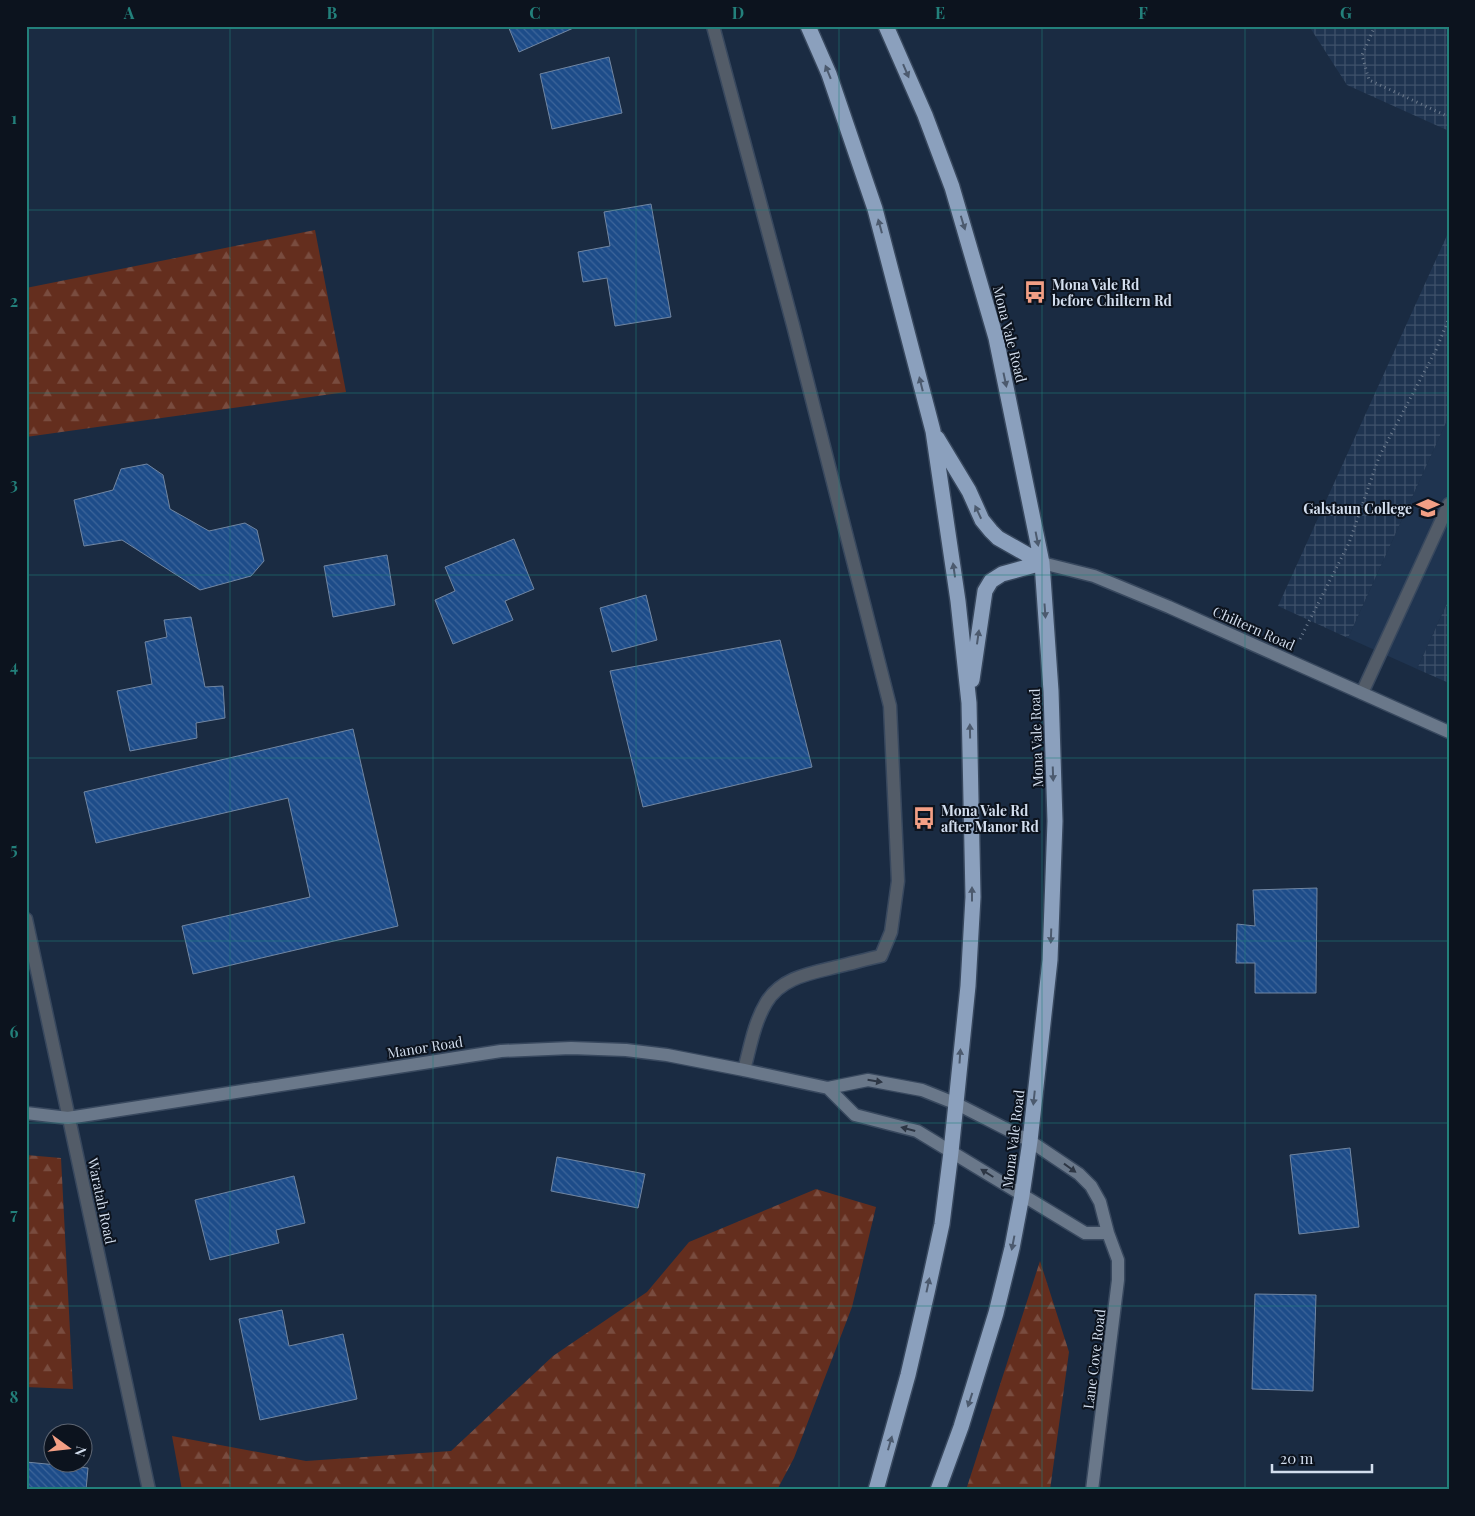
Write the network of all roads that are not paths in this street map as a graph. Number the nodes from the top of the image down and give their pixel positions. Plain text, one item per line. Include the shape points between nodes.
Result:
1 (713, 26) edge
2 (808, 26) edge
3 (886, 26) edge
4 (933, 431) junction
5 (1449, 504) edge
6 (1042, 563) junction
7 (1362, 693) junction
8 (969, 703) junction
9 (1449, 732) edge
10 (26, 919) edge
11 (744, 1070) junction
12 (828, 1088) junction
13 (957, 1104) junction
14 (26, 1113) edge
15 (68, 1118) junction
16 (1030, 1141) junction
17 (951, 1152) junction
18 (1022, 1195) junction
19 (1108, 1233) junction
20 (148, 1490) edge
21 (876, 1490) edge
22 (938, 1490) edge
23 (1092, 1490) edge

1 - 11 street via 890,706 898,881 890,932 881,956 812,972 774,992 757,1022
4 -> 2 highway via 875,209 829,74
3 -> 6 highway, Mona Vale Road via 952,187 969,243 996,338
6 -> 4 highway via 998,538 982,520 969,491
8 -> 4 highway
5 - 7 street
6 - 7 street, Chiltern Road via 1094,576
8 -> 6 highway via 985,591 991,581 1002,574
6 -> 16 highway, Mona Vale Road via 1051,691 1055,821 1050,960
7 - 9 street, Chiltern Road
13 -> 8 highway via 972,897
10 - 15 street, Waratah Road
11 - 12 street, Manor Road
11 - 15 street, Manor Road via 626,1050 510,1050
12 -> 13 street, Manor Road via 868,1080 922,1090
17 -> 12 street via 917,1131 855,1115
13 - 16 street, Lane Cove Road
13 - 17 highway
14 - 15 street, Manor Road
15 - 20 street, Waratah Road
16 - 18 highway, Mona Vale Road
16 -> 19 street, Lane Cove Road via 1066,1164 1091,1186 1100,1202
18 -> 17 street
21 -> 17 highway via 923,1311 942,1224
18 - 19 street via 1085,1233
18 -> 22 highway, Mona Vale Road via 996,1313
19 - 23 street, Lane Cove Road via 1118,1260 1118,1280

